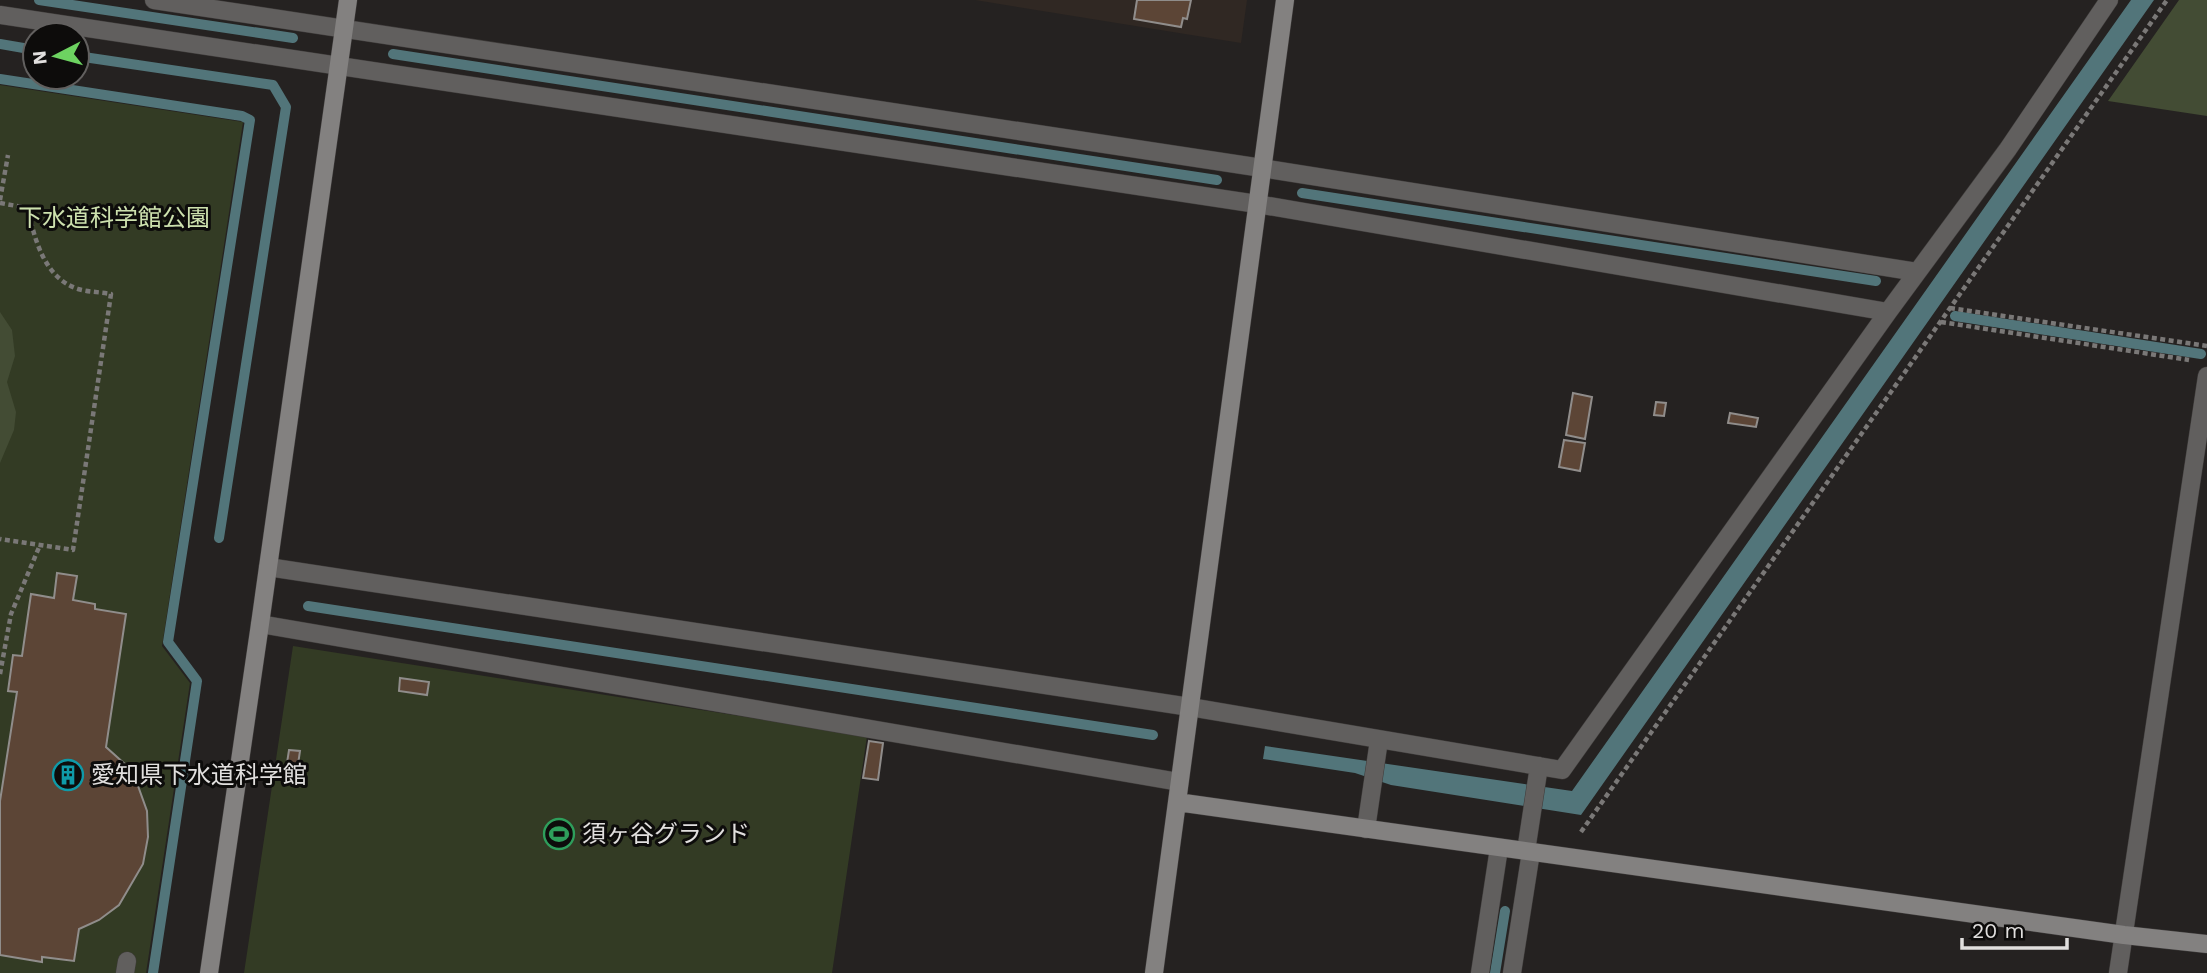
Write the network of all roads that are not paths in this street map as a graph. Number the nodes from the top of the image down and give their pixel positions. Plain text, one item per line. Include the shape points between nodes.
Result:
1 (153, 0) edge
2 (348, 0) edge
3 (1285, 0) edge
4 (2109, 0) edge
5 (0, 15) edge
6 (345, 29) junction
7 (340, 65) junction
8 (1262, 168) junction
9 (1257, 204) junction
10 (1917, 272) junction
11 (1888, 312) junction
12 (2207, 376) edge
13 (268, 567) junction
14 (260, 624) junction
15 (1190, 707) junction
16 (1379, 740) junction
17 (1539, 766) junction
18 (1179, 782) junction
19 (1177, 802) junction
20 (1366, 829) junction
21 (1499, 848) junction
22 (1528, 852) junction
23 (2124, 935) junction
24 (2207, 944) edge
25 (209, 973) edge
26 (1154, 973) edge
27 (1480, 973) edge
28 (1512, 973) edge
29 (2118, 973) edge

1 - 6 street
2 - 6 street
3 - 8 street
4 - 10 street
5 - 7 street
6 - 7 street
6 - 8 street
7 - 9 street
7 - 13 street
8 - 9 street
8 - 10 street
9 - 11 street
9 - 15 street
10 - 11 street
11 - 17 street via 1562,770
12 - 23 street
13 - 14 street
13 - 15 street
14 - 18 street
14 - 25 street
15 - 16 street
15 - 18 street
16 - 17 street
16 - 20 street
17 - 22 street
18 - 19 street
19 - 20 street
19 - 26 street
20 - 21 street
21 - 22 street
21 - 27 street
22 - 23 street
22 - 28 street
23 - 24 street
23 - 29 street

